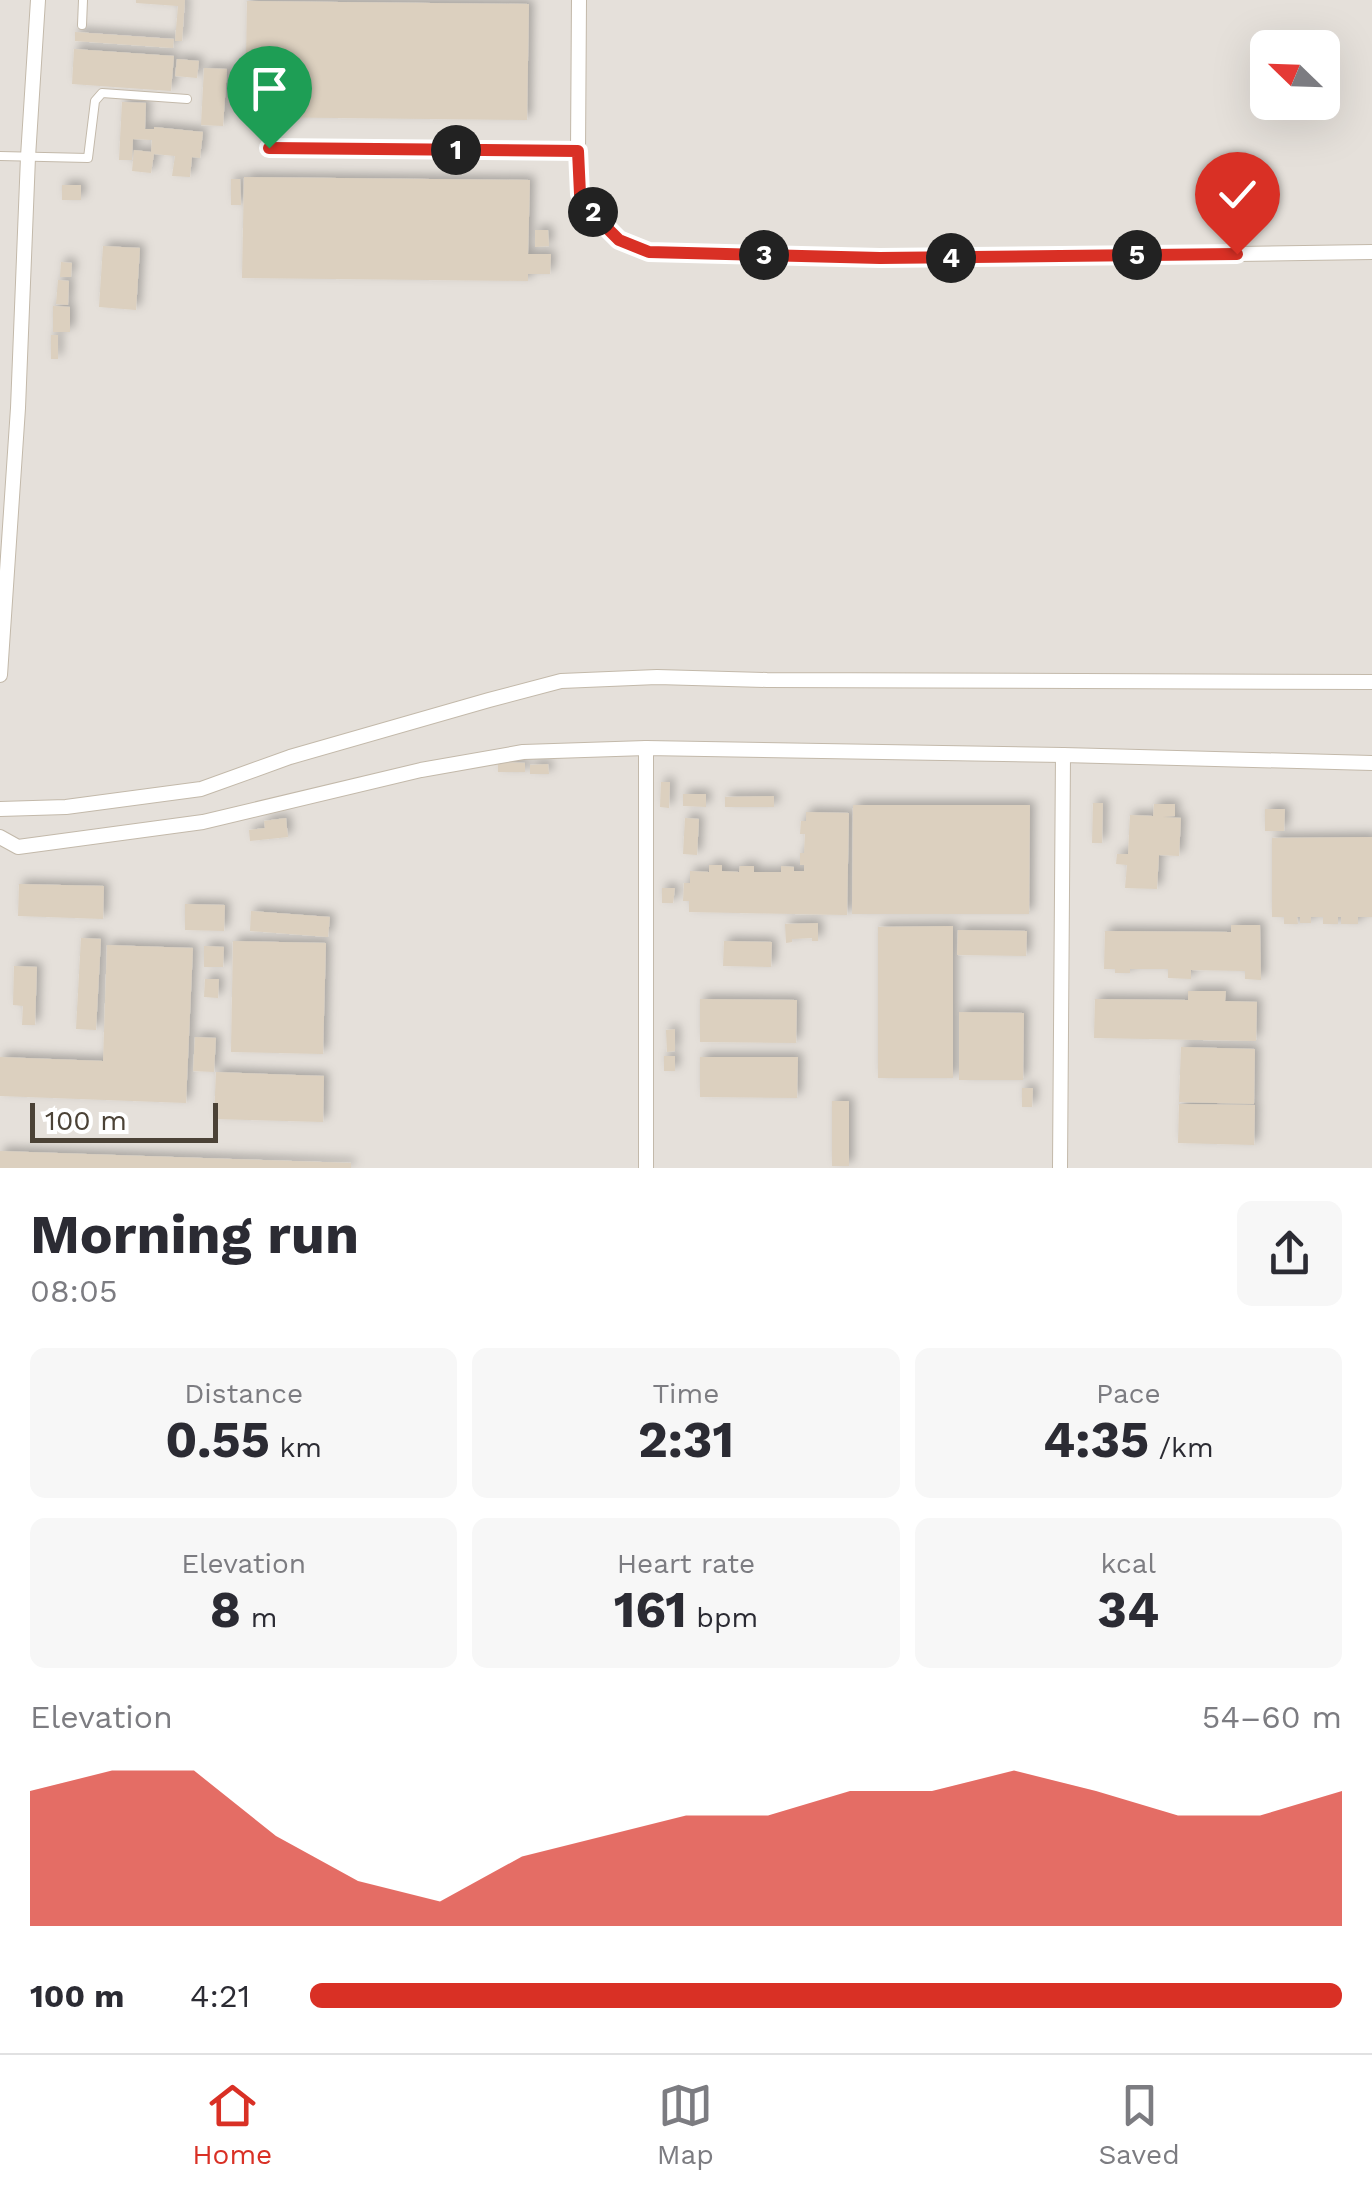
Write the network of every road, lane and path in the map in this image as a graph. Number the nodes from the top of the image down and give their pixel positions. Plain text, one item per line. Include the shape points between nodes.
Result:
1 (38, 0) edge
2 (84, 0) edge
3 (579, 0) edge
4 (82, 25) dead end
5 (187, 99) dead end
6 (269, 148) dead end
7 (578, 151) junction
8 (0, 156) edge
9 (28, 157) junction
10 (1372, 252) edge
11 (0, 675) edge
12 (1372, 682) edge
13 (646, 748) junction
14 (1063, 755) junction
15 (1372, 763) edge
16 (0, 809) edge
17 (0, 837) edge
18 (646, 1168) edge
19 (1060, 1168) edge

1 - 9 street
2 - 4 lane
3 - 7 street
5 - 9 lane via 102,93 95,101 88,158
6 - 7 lane
7 - 10 street via 580,194 619,240 649,252 914,258
8 - 9 lane
9 - 11 street
12 - 16 street via 561,681 201,789
13 - 14 street
13 - 17 street via 523,752 204,822 18,847
13 - 18 street
14 - 15 street
14 - 19 street

